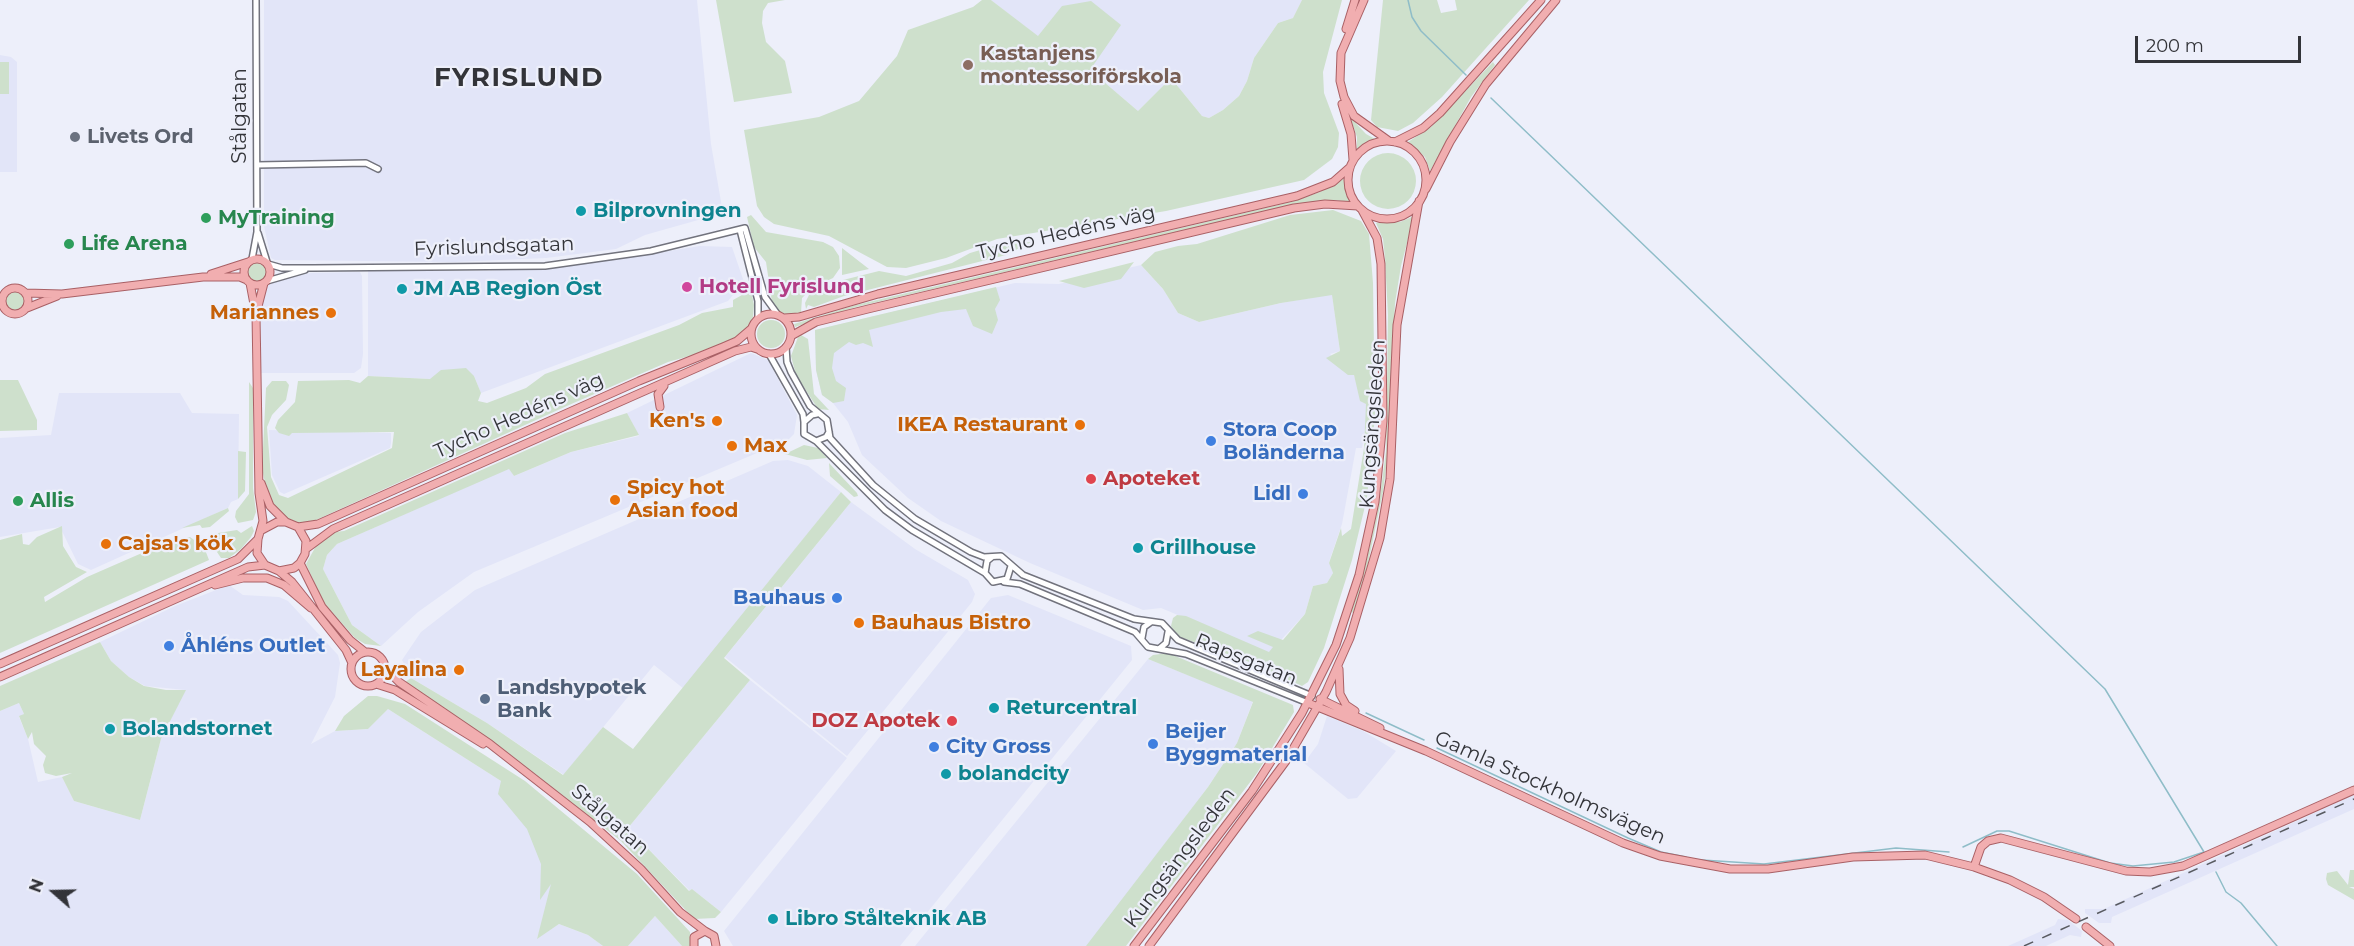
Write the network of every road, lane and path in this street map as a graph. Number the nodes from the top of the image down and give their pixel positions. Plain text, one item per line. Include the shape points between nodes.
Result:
1 (256, 0) edge
2 (1355, 0) edge
3 (1364, 0) edge
4 (1541, 0) edge
5 (1556, 0) edge
6 (1392, 141) junction
7 (1351, 164) junction
8 (257, 165) junction
9 (378, 169) dead end
10 (1421, 197) junction
11 (1360, 208) junction
12 (742, 229) junction
13 (257, 232) junction
14 (250, 261) junction
15 (268, 263) junction
16 (313, 268) junction
17 (203, 277) junction
18 (248, 281) junction
19 (266, 282) junction
20 (26, 293) junction
21 (62, 294) junction
22 (2, 296) edge
23 (27, 308) junction
24 (2, 309) edge
25 (256, 315) junction
26 (781, 316) junction
27 (758, 318) junction
28 (751, 329) junction
29 (791, 336) junction
30 (786, 347) junction
31 (757, 349) junction
32 (769, 354) junction
33 (670, 381) junction
34 (641, 393) junction
35 (818, 414) junction
36 (804, 422) junction
37 (829, 432) junction
38 (816, 441) junction
39 (259, 477) junction
40 (286, 522) junction
41 (297, 527) junction
42 (262, 530) junction
43 (258, 539) junction
44 (306, 549) junction
45 (992, 557) junction
46 (300, 562) junction
47 (265, 565) junction
48 (1011, 566) junction
49 (279, 571) junction
50 (985, 573) junction
51 (1004, 582) junction
52 (195, 590) junction
53 (310, 608) junction
54 (1152, 621) junction
55 (1168, 632) junction
56 (1142, 640) junction
57 (1160, 648) junction
58 (365, 652) junction
59 (352, 663) junction
60 (1340, 663) junction
61 (0, 664) edge
62 (385, 668) junction
63 (0, 677) edge
64 (376, 684) junction
65 (1310, 699) junction
66 (1320, 704) junction
67 (1367, 720) junction
68 (1394, 737) junction
69 (511, 761) junction
70 (2354, 790) edge
71 (1974, 867) junction
72 (680, 912) junction
73 (2076, 919) dead end
74 (2086, 927) dead end
75 (705, 931) junction
76 (694, 937) junction
77 (2109, 945) edge
78 (694, 946) edge
79 (716, 946) edge
80 (1134, 946) edge
81 (1149, 946) edge

1 - 8 street, Stålgatan
2 - 7 main road via 1335,73 1351,134
3 - 6 main road via 1341,53 1340,81 1354,116
4 - 6 main road via 1440,113 1423,128
5 - 10 main road via 1486,84
6 - 7 main road via 1368,145
6 - 10 main road via 1414,152 1421,162 1425,183
7 - 11 main road via 1348,188
7 - 26 main road, Tycho Hedéns väg via 1332,182 1297,196 887,292 800,317
8 - 9 street via 366,163
8 - 13 street, Stålgatan
10 - 11 main road via 1397,217 1379,218
10 - 60 main road, Kungsängsleden via 1397,325 1390,479 1382,526 1360,611
11 - 29 main road, Tycho Hedéns väg via 1325,204 1294,208 816,322
11 - 65 main road, Kungsängsleden via 1377,238 1382,264 1380,469 1359,575 1336,645
12 - 16 street, Fyrislundsgatan via 651,251 545,266
12 - 26 street via 765,297
12 - 27 street via 758,301
13 - 14 street, Stålgatan
13 - 15 street, Stålgatan
14 - 15 main road via 260,258
14 - 17 main road
14 - 18 main road via 244,269
15 - 16 street, Fyrislundsgatan via 282,268
15 - 19 main road via 271,273
16 - 19 street, Fyrislundsgatan
17 - 18 main road via 240,277
17 - 21 main road
18 - 19 main road via 257,285
18 - 25 main road
19 - 25 main road
20 - 21 main road
20 - 22 main road via 16,288
20 - 23 main road
21 - 23 main road
22 - 24 main road
23 - 24 main road via 15,314
25 - 39 main road
26 - 27 main road via 771,313
26 - 29 main road via 791,329
27 - 28 main road
28 - 31 main road via 751,340
28 - 41 main road, Tycho Hedéns väg via 737,341 318,524
29 - 30 main road
30 - 32 main road
30 - 35 street via 791,372
31 - 32 main road
31 - 33 main road, Tycho Hedéns väg via 735,351
32 - 36 street
33 - 34 main road, Tycho Hedéns väg
33 - 34 main road via 658,394 660,407 654,398
34 - 44 main road, Tycho Hedéns väg via 333,529
35 - 36 street
35 - 37 street via 827,420
36 - 38 street via 804,434
37 - 38 street
37 - 45 street via 842,452 890,500 946,539 978,555
38 - 50 street via 885,510
39 - 40 main road via 270,506
39 - 42 main road
40 - 41 main road
40 - 42 main road
41 - 44 main road via 306,541
42 - 43 main road
43 - 47 main road via 257,553
43 - 61 main road via 238,559
44 - 46 main road
45 - 48 street via 1006,558
45 - 50 street
46 - 49 main road via 294,568
46 - 58 main road via 322,607
47 - 49 main road
47 - 52 main road via 248,567
48 - 51 street via 1011,575
48 - 54 street via 1023,575 1130,618
49 - 53 main road
50 - 51 street via 993,582
51 - 56 street via 1020,584 1135,632
52 - 53 main road via 243,578 267,578 284,585
52 - 63 main road
53 - 59 main road via 346,650
54 - 55 street via 1161,623
54 - 56 street via 1144,627
55 - 57 street via 1166,643
55 - 65 street, Rapsgatan
56 - 57 street via 1148,647
57 - 65 street, Rapsgatan
58 - 59 main road
58 - 62 main road via 379,656
59 - 64 main road via 355,680 365,686
60 - 66 main road, Kungsängsleden
60 - 67 main road via 1338,687 1342,699
62 - 64 main road
62 - 69 main road, Stålgatan
64 - 69 main road, Stålgatan via 395,690
65 - 66 main road, Rapsgatan
65 - 80 main road, Kungsängsleden via 1252,791
66 - 67 main road, Gamla Stockholmsvägen
66 - 68 main road, Gamla Stockholmsvägen
66 - 81 main road, Kungsängsleden via 1270,786
67 - 68 main road, Gamla Stockholmsvägen
68 - 71 main road, Gamla Stockholmsvägen via 1660,856 1730,869 1768,869 1853,857 1925,855
69 - 72 main road, Stålgatan via 608,837
70 - 71 main road via 2183,866 2150,872 2126,871 2001,838 1981,847
71 - 73 main road, Gamla Stockholmsvägen via 2027,889
72 - 75 main road, Stålgatan
72 - 76 main road, Stålgatan
74 - 77 main road
75 - 76 main road
75 - 79 main road, Stålgatan via 714,936
76 - 78 main road

